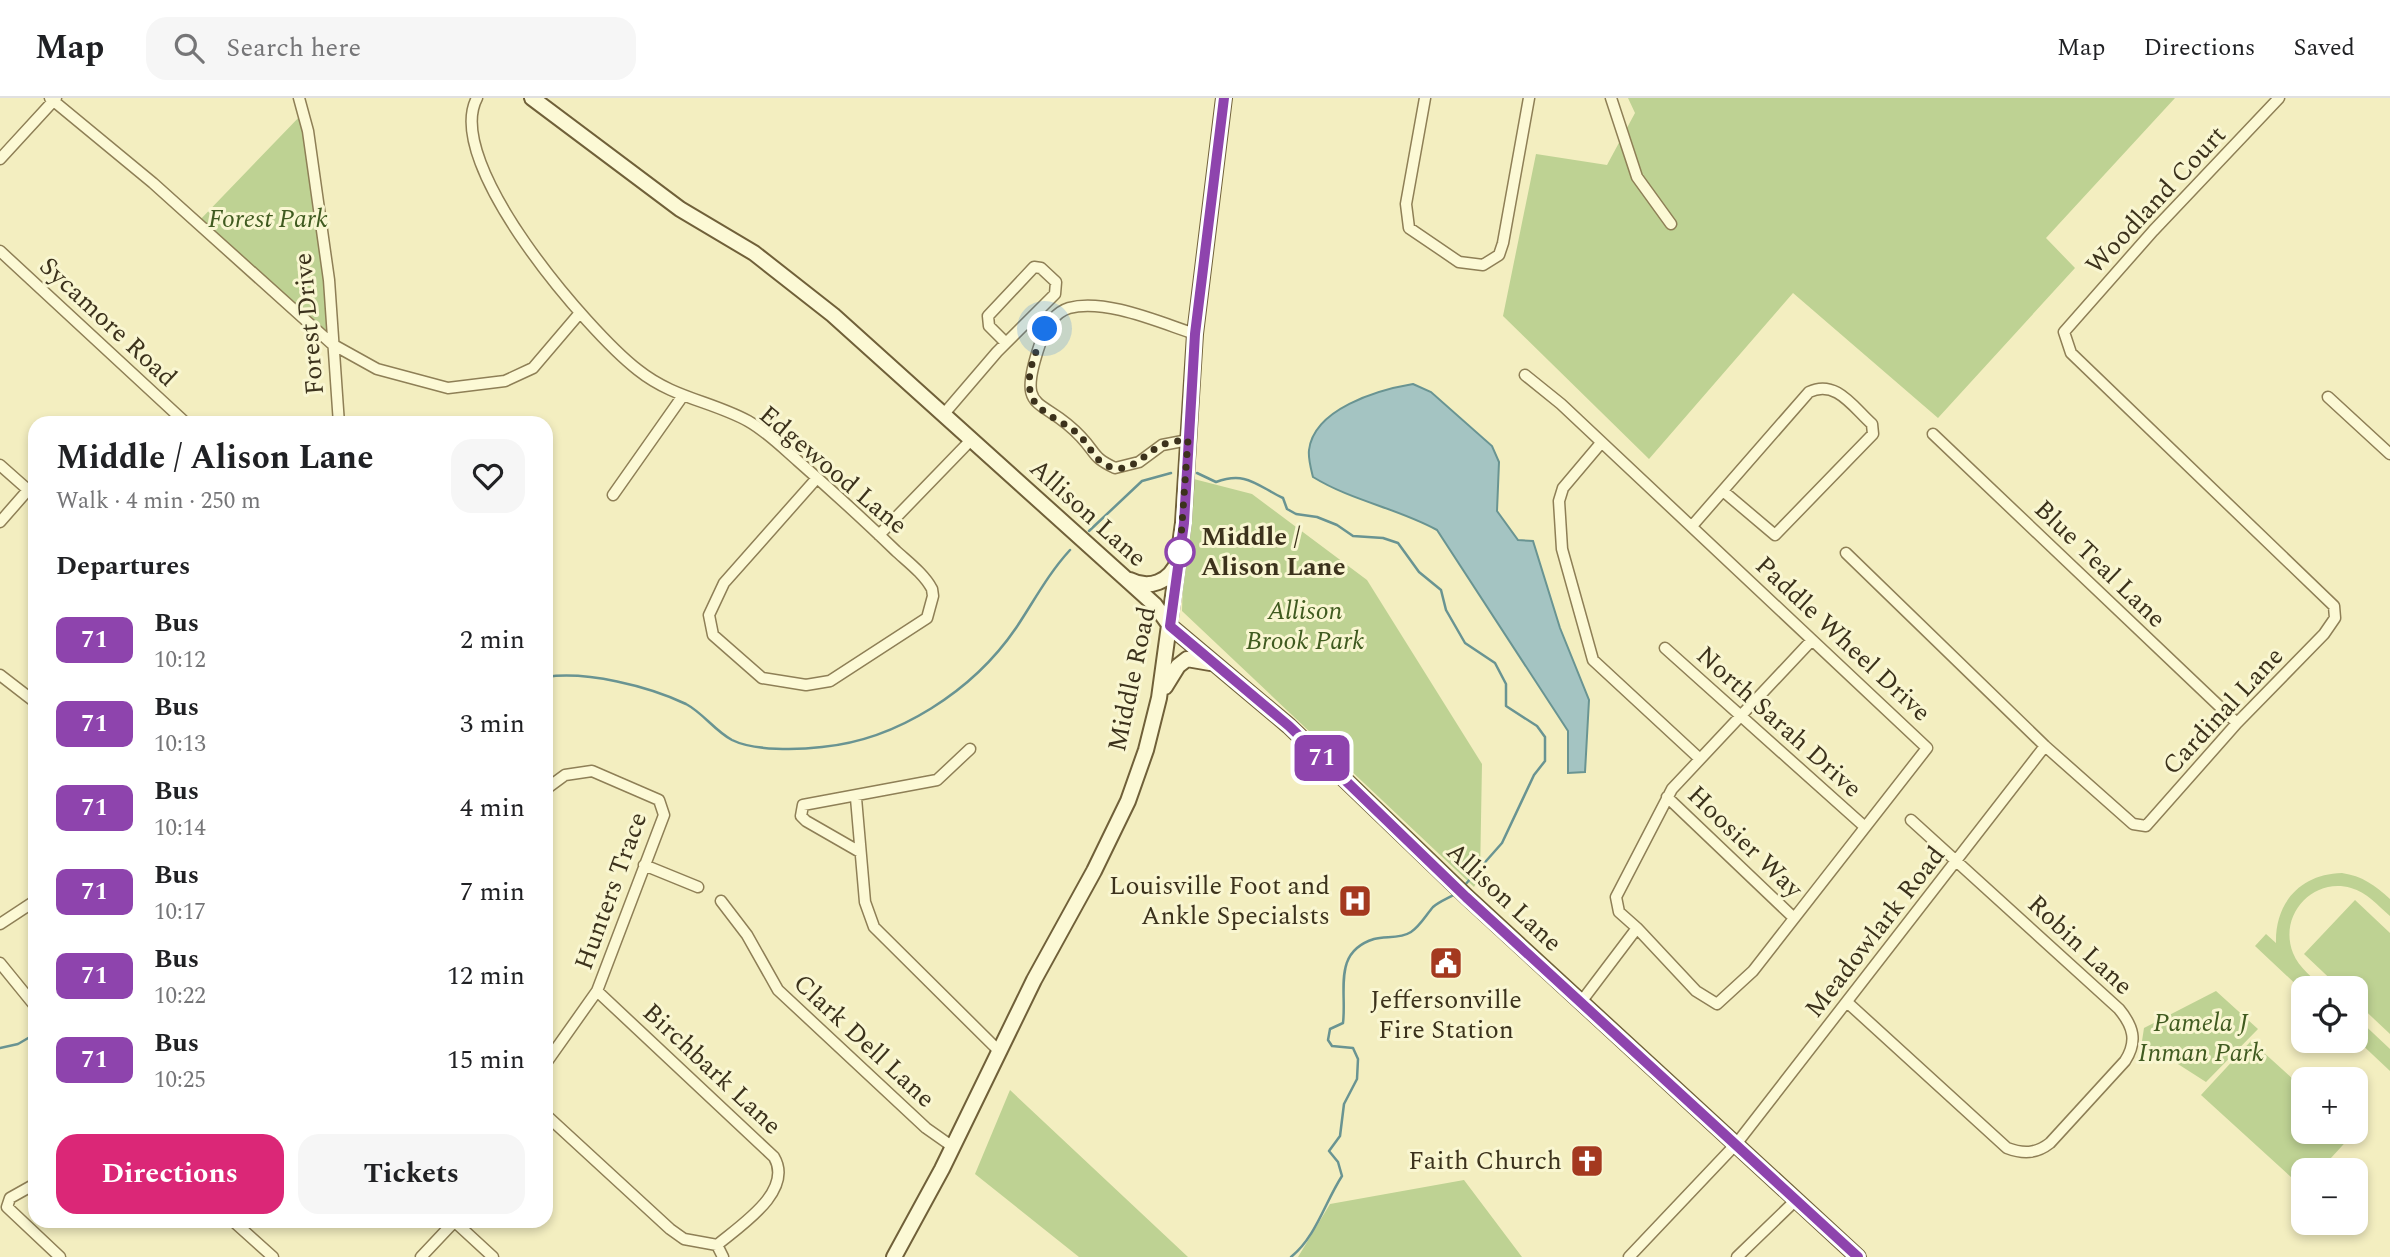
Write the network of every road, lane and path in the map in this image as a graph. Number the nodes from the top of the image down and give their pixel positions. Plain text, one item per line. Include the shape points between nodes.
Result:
1 (299, 98) edge
2 (477, 98) edge
3 (532, 98) edge
4 (1224, 98) edge
5 (1425, 98) edge
6 (1529, 98) edge
7 (1611, 98) edge
8 (2279, 98) edge
9 (53, 99) edge
10 (0, 159) edge
11 (1671, 224) dead end
12 (0, 251) edge
13 (579, 314) junction
14 (2064, 332) joint
15 (1195, 334) junction
16 (1006, 343) junction
17 (332, 344) junction
18 (1525, 375) dead end
19 (682, 397) junction
20 (2328, 397) dead end
21 (943, 415) junction
22 (178, 416) edge
23 (338, 416) edge
24 (1933, 434) dead end
25 (971, 440) junction
26 (1188, 440) junction
27 (1601, 443) junction
28 (2390, 454) edge
29 (0, 465) edge
30 (817, 478) junction
31 (28, 490) edge
32 (1723, 491) junction
33 (613, 495) dead end
34 (28, 497) edge
35 (0, 522) edge
36 (1692, 526) junction
37 (879, 535) junction
38 (1846, 553) dead end
39 (1179, 556) junction
40 (1118, 573) junction
41 (1170, 626) junction
42 (1812, 640) junction
43 (1665, 648) dead end
44 (1216, 665) junction
45 (0, 675) edge
46 (28, 697) edge
47 (1159, 698) junction
48 (1740, 716) junction
49 (2237, 723) junction
50 (2045, 746) junction
51 (970, 749) dead end
52 (1700, 759) junction
53 (553, 784) edge
54 (1667, 797) junction
55 (856, 798) junction
56 (1911, 820) dead end
57 (1865, 827) junction
58 (860, 852) junction
59 (1957, 861) junction
60 (644, 865) junction
61 (698, 887) dead end
62 (721, 901) dead end
63 (28, 906) edge
64 (1794, 918) junction
65 (0, 924) edge
66 (1637, 928) junction
67 (0, 963) edge
68 (597, 991) junction
69 (28, 997) edge
70 (1581, 1002) junction
71 (1848, 1003) junction
72 (1000, 1052) junction
73 (553, 1053) edge
74 (553, 1121) edge
75 (1737, 1143) junction
76 (953, 1147) junction
77 (28, 1188) edge
78 (1797, 1200) junction
79 (28, 1228) edge
80 (28, 1228) edge
81 (241, 1228) edge
82 (448, 1228) edge
83 (461, 1228) edge
84 (717, 1245) junction
85 (60, 1257) edge
86 (273, 1257) edge
87 (421, 1257) edge
88 (493, 1257) edge
89 (723, 1257) edge
90 (894, 1257) edge
91 (1629, 1257) edge
92 (1737, 1257) edge
93 (1858, 1257) edge

1 - 17 street, Forest Drive via 308,131 329,280
2 - 13 street, Edgewood Lane via 473,132 485,174 521,239
3 - 21 main road, Allison Lane via 680,209 782,273
4 - 15 main road, Middle Road
5 - 6 street via 1406,204 1409,228 1459,262 1483,265 1499,255 1503,243
7 - 11 street via 1637,177
8 - 14 street, Woodland Court
9 - 10 street
9 - 17 street
12 - 22 street, Sycamore Road
13 - 17 street via 533,368 505,381 448,388 377,369
13 - 19 street, Edgewood Lane via 635,368
14 - 49 street, Cardinal Lane via 2071,354 2334,606 2335,618 2324,634
15 - 26 main road, Middle Road
15 - 26 street via 1125,312 1070,308 1057,314 1045,329 1029,382 1037,405 1081,436 1096,459 1115,468 1139,462 1162,445
16 - 16 street via 1057,290 1056,282 1041,268 1034,267 988,316 989,326
16 - 21 street
17 - 23 street, Forest Drive
18 - 27 street, Paddle Wheel Drive
19 - 30 street, Edgewood Lane via 747,421
19 - 33 street
20 - 28 street
21 - 25 main road, Allison Lane
24 - 49 street, Blue Teal Lane
25 - 37 street
25 - 40 main road, Allison Lane
26 - 39 main road, Middle Road
27 - 36 street, Paddle Wheel Drive
27 - 52 street via 1563,488 1559,501 1562,549 1592,660
29 - 31 street
30 - 37 street, Edgewood Lane
30 - 37 street, Edgewood Lane via 724,583 709,615 713,635 762,678 806,685 822,683 905,635 927,618 933,596 928,583
32 - 32 street via 1800,401 1820,387 1831,387 1872,424 1873,434 1775,535
32 - 36 street
34 - 35 street
36 - 42 street, Paddle Wheel Drive
38 - 50 street, Cardinal Lane
39 - 40 main road via 1162,581 1147,585
39 - 41 main road, Middle Road
40 - 41 main road, Allison Lane via 1155,605
41 - 44 main road, Allison Lane
41 - 47 main road, Middle Road
42 - 48 street
42 - 57 street, Paddle Wheel Drive via 1927,748
43 - 48 street, North Sarah Drive
44 - 47 main road via 1187,659
44 - 70 main road, Allison Lane via 1289,726
45 - 46 street
47 - 72 main road, Middle Road via 1128,801
48 - 52 street
48 - 57 street, North Sarah Drive
49 - 50 street, Cardinal Lane via 2142,827
50 - 59 street, Meadowlark Road
51 - 55 street via 936,780
52 - 54 street
53 - 60 street, Hunters Trace via 565,775 592,771 659,800 664,815
54 - 64 street, Hoosier Way
54 - 66 street via 1616,897 1619,912
55 - 58 street
55 - 58 street via 806,803 801,816
56 - 59 street, Robin Lane
57 - 64 street, Paddle Wheel Drive
58 - 72 street via 865,902 874,927
59 - 71 street, Meadowlark Road
59 - 71 street, Robin Lane via 2119,1009 2132,1028 2132,1047 2125,1061 2050,1143 2035,1152 2018,1152 2007,1148
60 - 61 street
60 - 68 street, Hunters Trace
62 - 76 street, Clark Dell Lane via 778,990 926,1128
63 - 65 street
64 - 66 street, Paddle Wheel Drive via 1753,971 1717,1004 1696,991
66 - 70 street
67 - 69 street
68 - 73 street, Hunters Trace
68 - 84 street, Birchbark Lane via 781,1168 780,1177 755,1214
70 - 75 main road, Allison Lane
71 - 75 street, Meadowlark Road
72 - 76 main road, Middle Road
74 - 84 street via 670,1229 684,1239
75 - 78 main road, Allison Lane
75 - 91 street, Meadowlark Road
76 - 90 main road, Middle Road
77 - 79 street via 9,1200 7,1207
78 - 92 street
78 - 93 main road, Allison Lane
80 - 85 street
81 - 86 street
82 - 87 street
83 - 88 street
84 - 89 street

